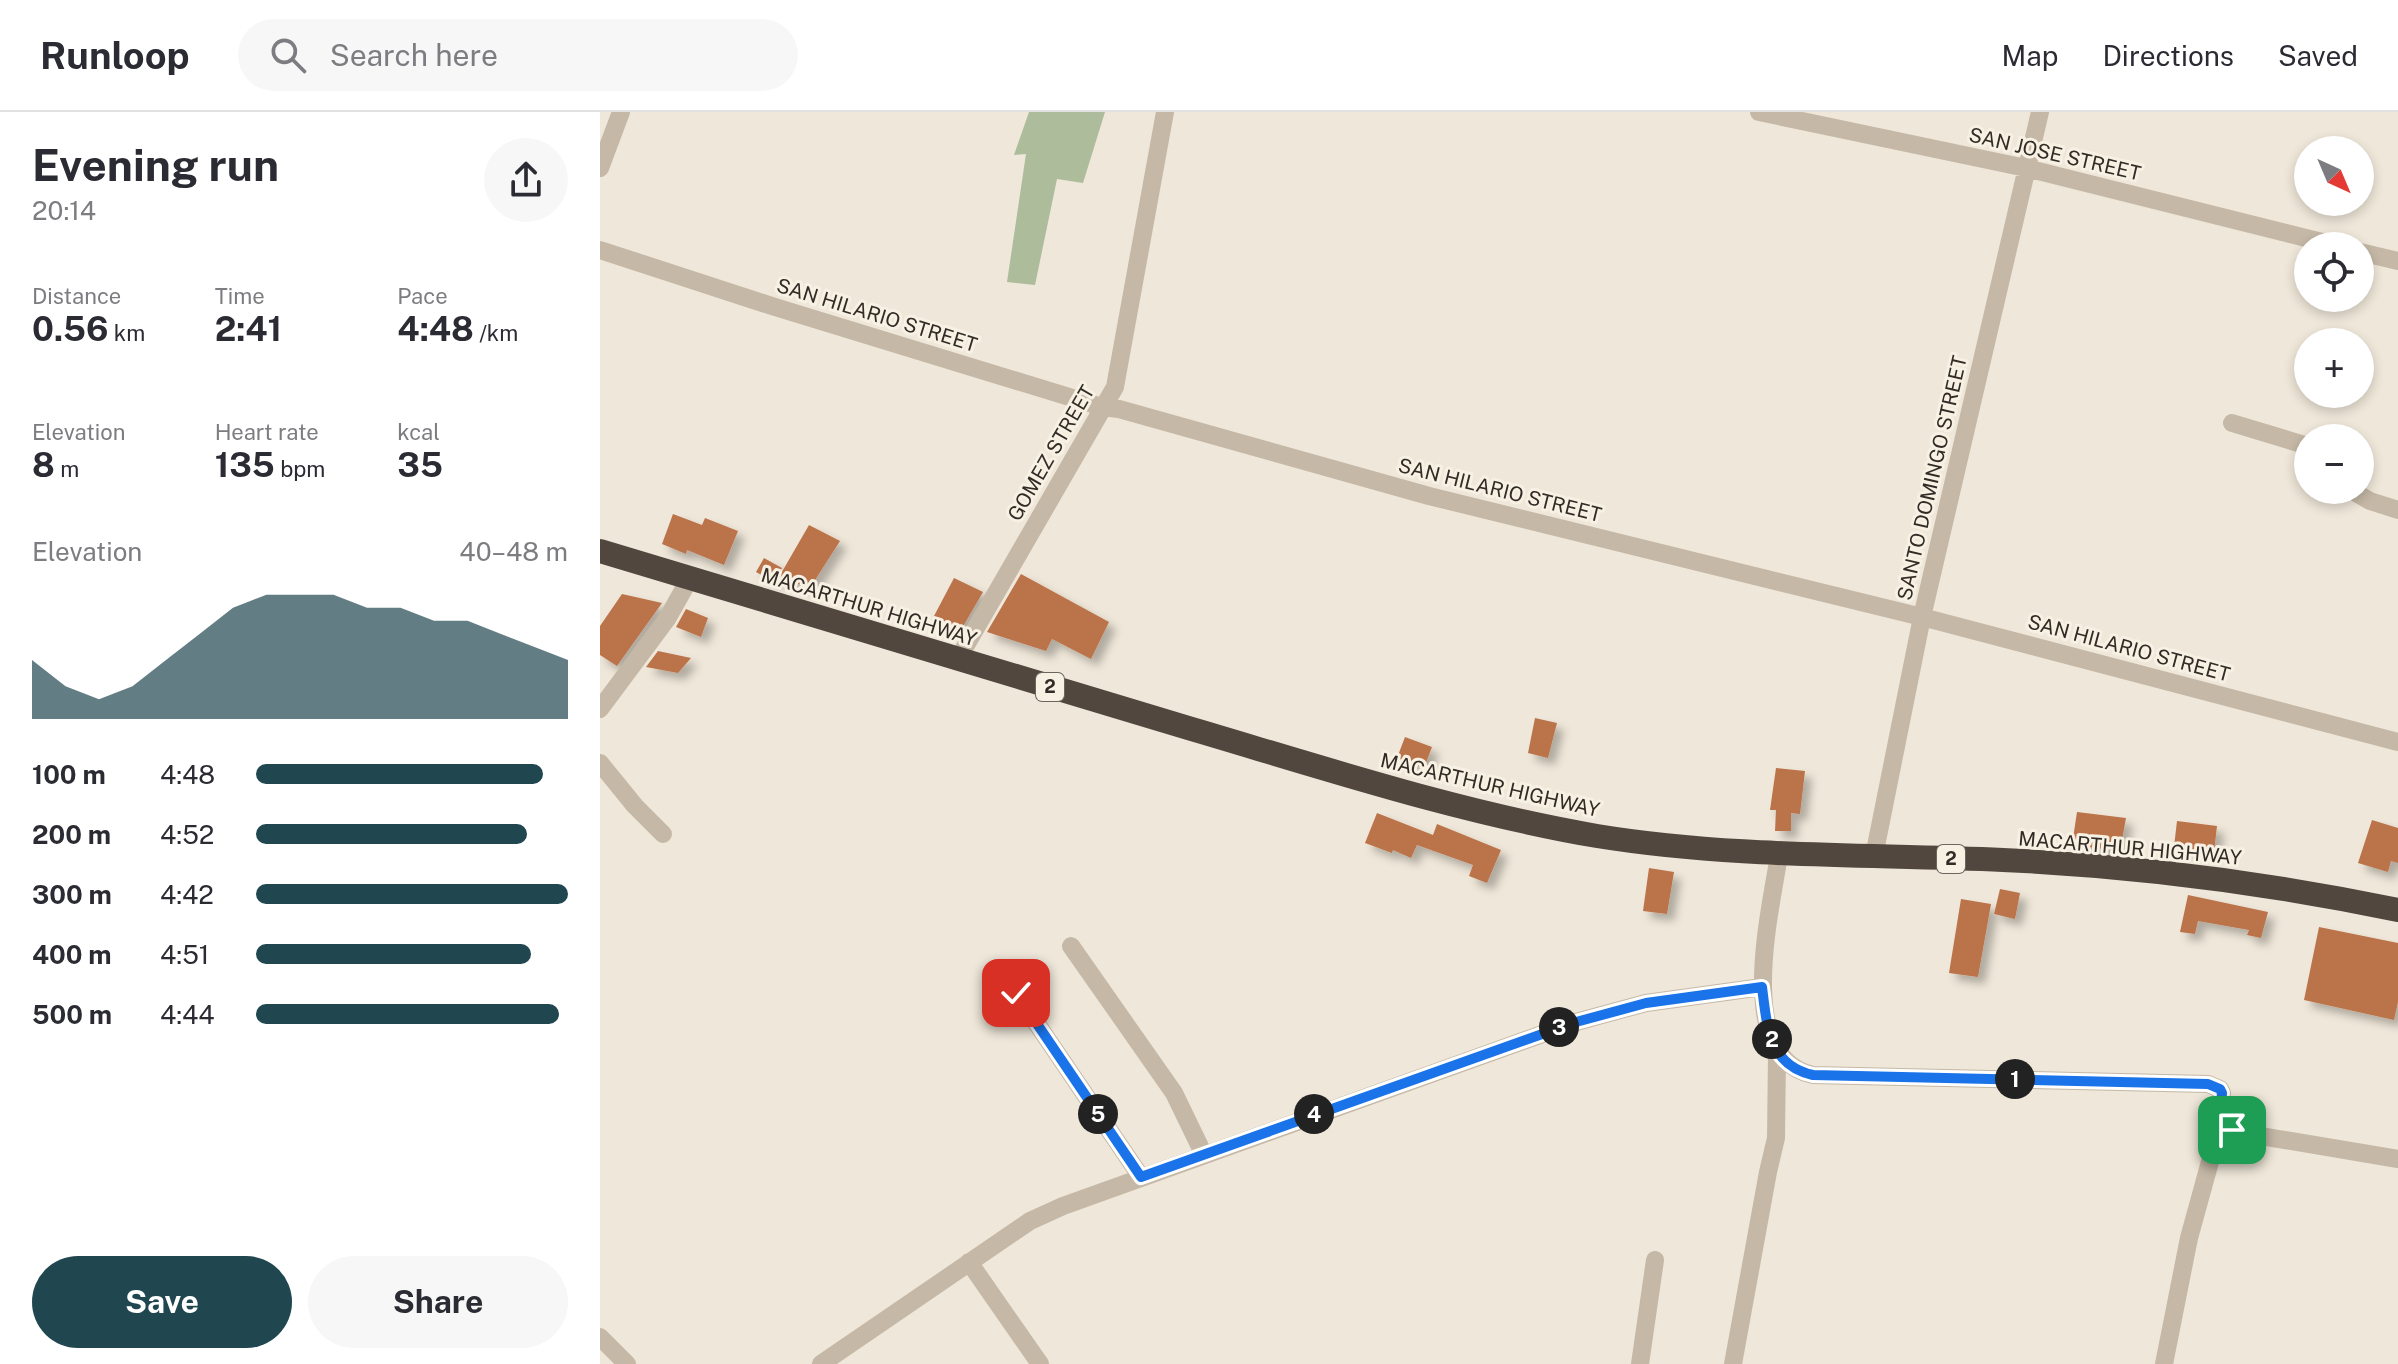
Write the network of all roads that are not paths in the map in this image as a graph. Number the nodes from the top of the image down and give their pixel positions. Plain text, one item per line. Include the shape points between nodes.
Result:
1 (621, 112) edge
2 (1165, 112) edge
3 (1759, 112) edge
4 (2040, 112) edge
5 (600, 168) edge
6 (2026, 168) junction
7 (2294, 235) edge
8 (600, 250) edge
9 (2374, 255) edge
10 (2398, 261) edge
11 (1102, 407) junction
12 (2232, 423) dead end
13 (2294, 442) edge
14 (2374, 502) edge
15 (2398, 510) edge
16 (600, 551) edge
17 (690, 578) junction
18 (1922, 617) junction
19 (958, 659) junction
20 (600, 709) edge
21 (2398, 742) edge
22 (600, 763) edge
23 (663, 834) dead end
24 (1779, 855) junction
25 (1874, 856) junction
26 (2397, 909) edge
27 (1071, 946) dead end
28 (1762, 987) junction
29 (1016, 993) dead end
30 (1777, 1053) junction
31 (2219, 1129) junction
32 (1204, 1155) junction
33 (2398, 1159) edge
34 (1141, 1177) junction
35 (1655, 1260) dead end
36 (969, 1262) junction
37 (600, 1337) edge
38 (627, 1364) edge
39 (821, 1364) edge
40 (1040, 1364) edge
41 (1640, 1364) edge
42 (1733, 1364) edge
43 (2164, 1364) edge

1 - 5 street
2 - 11 street, GOMEZ STREET via 1115,387
3 - 6 street, SAN JOSE STREET
4 - 6 street, SANTO DOMINGO STREET
6 - 7 street, SAN JOSE STREET
6 - 18 street, SANTO DOMINGO STREET
8 - 11 street, SAN HILARIO STREET
9 - 10 street
11 - 18 street, SAN HILARIO STREET via 1429,496
11 - 19 street, GOMEZ STREET
12 - 13 street
14 - 15 street
16 - 17 highway, MACARTHUR HIGHWAY / 2
17 - 19 highway, MACARTHUR HIGHWAY / 2
17 - 20 street via 667,619
18 - 21 street, SAN HILARIO STREET
18 - 25 street, SANTO DOMINGO STREET
19 - 24 highway, MACARTHUR HIGHWAY / 2 via 1503,816 1623,839
22 - 23 street
24 - 25 highway, MACARTHUR HIGHWAY / 2
24 - 28 street
25 - 26 highway, MACARTHUR HIGHWAY / 2 via 2123,868
27 - 32 street via 1174,1093
28 - 30 street
28 - 32 street via 1646,1003 1576,1022
29 - 34 street
30 - 31 street via 1798,1072 1813,1075 2208,1084 2222,1093
30 - 42 street via 1776,1138
31 - 33 street
31 - 43 street via 2189,1238
32 - 34 street
34 - 36 street via 1030,1221
35 - 41 street
36 - 39 street
36 - 40 street
37 - 38 street

